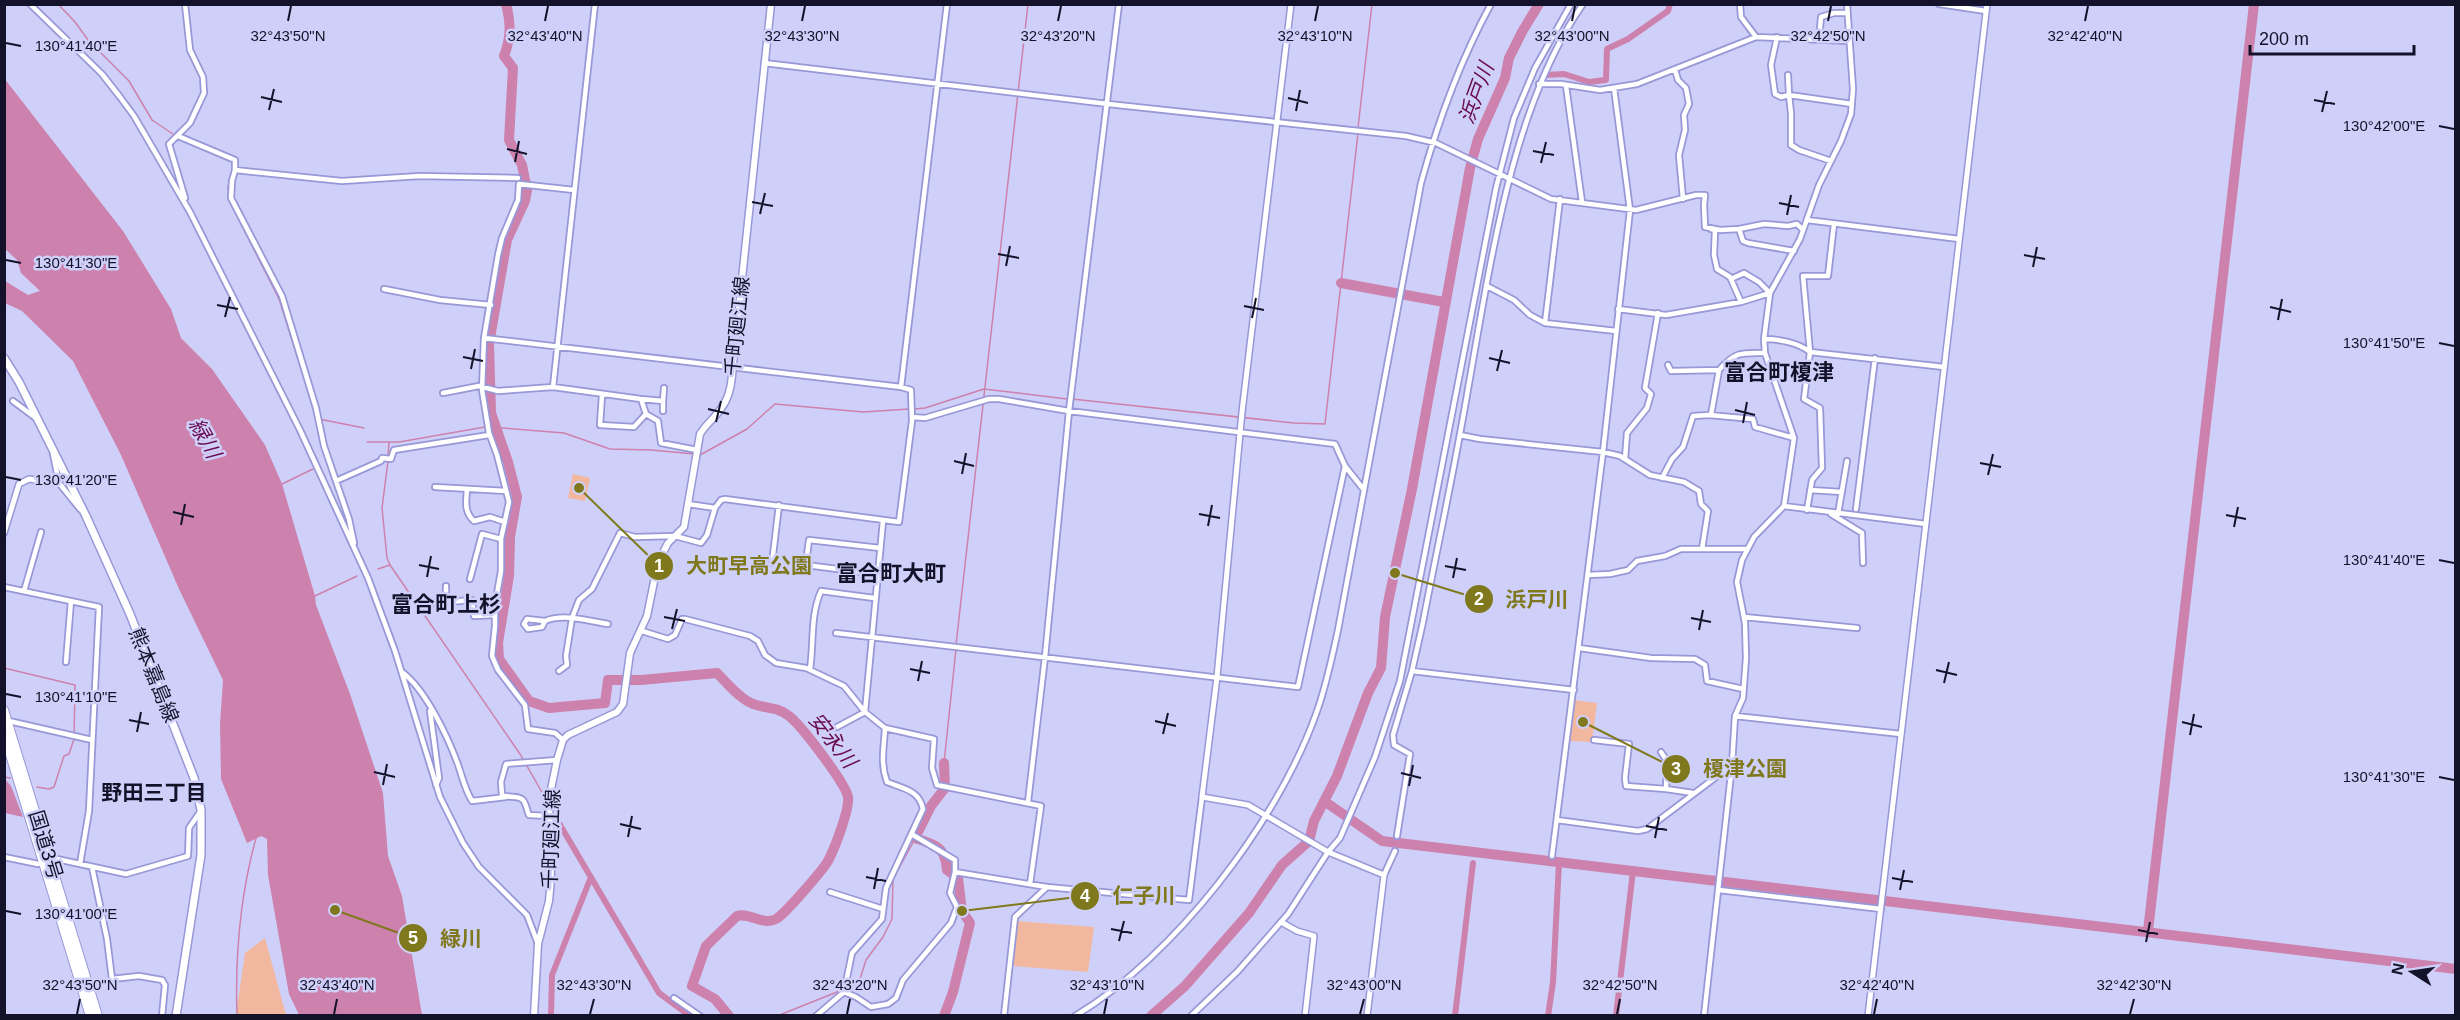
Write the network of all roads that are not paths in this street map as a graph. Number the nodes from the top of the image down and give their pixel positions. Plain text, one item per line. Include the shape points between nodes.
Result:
1 (30, 4) edge
2 (185, 4) edge
3 (595, 4) edge
4 (771, 4) edge
5 (947, 4) edge
6 (1119, 4) edge
7 (1291, 4) edge
8 (1491, 4) edge
9 (1571, 4) edge
10 (1583, 4) edge
11 (1740, 4) edge
12 (1847, 4) edge
13 (1939, 4) edge
14 (1986, 8) edge
15 (1846, 13) junction
16 (1756, 37) junction
17 (1777, 38) junction
18 (1819, 40) junction
19 (1848, 41) junction
20 (765, 63) junction
21 (1675, 70) junction
22 (1788, 75) dead end
23 (937, 84) junction
24 (1539, 84) junction
25 (1566, 86) junction
26 (1614, 88) junction
27 (1789, 95) junction
28 (1108, 104) junction
29 (1852, 104) junction
30 (1277, 122) junction
31 (176, 137) junction
32 (1432, 142) junction
33 (1831, 160) junction
34 (235, 170) junction
35 (1500, 173) junction
36 (1511, 178) junction
37 (518, 181) junction
38 (574, 190) junction
39 (1560, 199) junction
40 (1683, 199) junction
41 (1582, 202) junction
42 (1630, 210) junction
43 (190, 212) junction
44 (1807, 220) junction
45 (1834, 224) junction
46 (1706, 227) junction
47 (1739, 229) junction
48 (1803, 230) junction
49 (1959, 239) junction
50 (1794, 251) junction
51 (1731, 279) junction
52 (1487, 286) junction
53 (384, 289) dead end
54 (1770, 293) junction
55 (1741, 302) junction
56 (490, 305) junction
57 (1618, 309) junction
58 (1658, 313) junction
59 (1545, 323) junction
60 (1616, 331) junction
61 (484, 338) junction
62 (1764, 339) junction
63 (556, 346) junction
64 (1810, 352) junction
65 (1765, 353) junction
66 (4, 358) edge
67 (1875, 358) junction
68 (1668, 365) dead end
69 (733, 367) junction
70 (1944, 367) junction
71 (1719, 370) junction
72 (553, 387) junction
73 (901, 387) junction
74 (482, 388) junction
75 (664, 388) dead end
76 (443, 393) dead end
77 (602, 395) junction
78 (640, 399) junction
79 (14, 401) dead end
80 (663, 401) junction
81 (1069, 408) junction
82 (663, 411) dead end
83 (646, 414) junction
84 (1711, 415) junction
85 (912, 417) junction
86 (37, 419) junction
87 (1241, 430) junction
88 (489, 434) junction
89 (1460, 435) junction
90 (1794, 438) junction
91 (52, 449) junction
92 (697, 451) junction
93 (1603, 452) junction
94 (1625, 459) junction
95 (1847, 461) dead end
96 (1345, 466) junction
97 (1662, 478) junction
98 (336, 481) junction
99 (59, 483) junction
100 (435, 487) dead end
101 (467, 490) junction
102 (1364, 490) junction
103 (1810, 490) junction
104 (506, 491) junction
105 (1842, 492) junction
106 (688, 504) junction
107 (779, 505) junction
108 (1784, 506) junction
109 (715, 508) junction
110 (1856, 509) dead end
111 (1807, 510) junction
112 (1828, 512) junction
113 (1838, 513) junction
114 (86, 516) junction
115 (882, 521) junction
116 (505, 522) junction
117 (1926, 524) junction
118 (41, 532) dead end
119 (4, 533) edge
120 (675, 536) junction
121 (501, 538) junction
122 (880, 548) junction
123 (1702, 549) junction
124 (1747, 549) junction
125 (358, 557) junction
126 (772, 563) dead end
127 (1863, 563) dead end
128 (806, 565) junction
129 (806, 571) dead end
130 (877, 574) junction
131 (1588, 575) junction
132 (470, 579) dead end
133 (446, 586) dead end
134 (4, 587) edge
135 (24, 591) junction
136 (874, 598) junction
137 (71, 601) junction
138 (446, 602) junction
139 (425, 604) dead end
140 (495, 615) junction
141 (1744, 617) junction
142 (573, 618) junction
143 (545, 621) dead end
144 (608, 624) dead end
145 (1857, 628) dead end
146 (642, 631) junction
147 (836, 633) dead end
148 (870, 638) junction
149 (1579, 648) junction
150 (1045, 657) junction
151 (66, 662) dead end
152 (810, 669) junction
153 (559, 671) dead end
154 (1412, 671) junction
155 (402, 672) junction
156 (1217, 677) junction
157 (1743, 688) junction
158 (1574, 690) junction
159 (429, 705) junction
160 (4, 710) edge
161 (865, 712) junction
162 (1735, 716) junction
163 (9, 722) junction
164 (837, 727) dead end
165 (885, 728) junction
166 (1901, 734) junction
167 (4, 735) edge
168 (92, 740) junction
169 (563, 740) junction
170 (1594, 740) dead end
171 (1661, 752) dead end
172 (557, 760) junction
173 (1732, 765) junction
174 (436, 786) junction
175 (1666, 789) junction
176 (1693, 793) junction
177 (506, 797) junction
178 (1202, 797) junction
179 (1028, 802) junction
180 (201, 810) junction
181 (549, 816) junction
182 (1266, 817) junction
183 (1557, 820) junction
184 (913, 834) junction
185 (1397, 836) dead end
186 (1395, 851) dead end
187 (1328, 852) junction
188 (1551, 856) dead end
189 (4, 857) edge
190 (47, 860) junction
191 (80, 864) junction
192 (92, 867) junction
193 (955, 872) junction
194 (1384, 875) junction
195 (1030, 884) junction
196 (1047, 887) junction
197 (1719, 888) junction
198 (830, 892) dead end
199 (1881, 907) junction
200 (883, 909) junction
201 (1281, 922) junction
202 (538, 944) junction
203 (844, 992) junction
204 (674, 998) dead end
205 (90, 1016) edge
206 (98, 1016) edge
207 (162, 1016) edge
208 (176, 1016) edge
209 (534, 1016) edge
210 (700, 1016) edge
211 (816, 1016) edge
212 (1004, 1016) edge
213 (1075, 1016) edge
214 (1191, 1016) edge
215 (1305, 1016) edge
216 (1367, 1016) edge
217 (1704, 1016) edge
218 (1868, 1016) edge

1 - 43 street via 102,74 120,97
2 - 31 street via 190,50 203,77 204,93 190,123
3 - 38 street
4 - 20 main road, 千町廻江線
5 - 23 street
6 - 28 street
7 - 30 street
8 - 32 street
9 - 35 street via 1539,61 1514,118
10 - 24 street
11 - 16 street via 1740,17
12 - 15 street
13 - 14 street
14 - 49 street
15 - 18 street via 1821,17
15 - 19 street
16 - 17 street
16 - 21 street
17 - 18 street
17 - 27 street via 1771,65 1775,94 1781,98
18 - 19 street
19 - 29 street
20 - 23 street
20 - 69 main road, 千町廻江線
21 - 26 street
21 - 40 street via 1689,96 1679,155
22 - 27 street
23 - 28 street
23 - 73 street
24 - 25 street
24 - 36 street
25 - 26 street
25 - 41 street
26 - 42 street
27 - 29 street
27 - 33 street via 1791,145
28 - 30 street
28 - 81 street
29 - 33 street
30 - 32 street
30 - 87 street
31 - 34 street via 235,160
31 - 43 street via 169,148
32 - 35 street
32 - 102 street
33 - 44 street
34 - 37 street via 342,180 420,176
34 - 98 street via 229,198 282,296
35 - 36 street
35 - 187 street via 1400,681 1359,796 1342,836
36 - 39 street via 1536,193
36 - 52 street
37 - 38 street
37 - 56 street via 518,200 501,238
38 - 63 street
39 - 41 street
39 - 59 street
40 - 42 street
40 - 46 street via 1706,195
41 - 42 street
42 - 57 street
43 - 125 street via 300,430
44 - 45 street
44 - 48 street
45 - 49 street
45 - 64 street via 1828,276 1803,276
46 - 47 street
46 - 51 street via 1715,230 1717,269
47 - 48 street via 1797,224
47 - 50 street via 1743,241
48 - 50 street
49 - 70 street
50 - 54 street
51 - 54 street via 1744,273
51 - 55 street
52 - 59 street
52 - 89 street
53 - 56 street
54 - 55 street
54 - 62 street
55 - 58 street
56 - 61 street
57 - 58 street
57 - 60 street
58 - 94 street via 1645,388 1652,394 1628,434
59 - 60 street
60 - 93 street
61 - 63 street
61 - 74 street
62 - 64 street via 1781,340
62 - 65 street
63 - 69 street
63 - 72 street
64 - 67 street
64 - 103 street via 1804,399 1820,408 1822,468 1812,480
65 - 71 street via 1739,353
65 - 90 street
66 - 86 main road, 熊本嘉島線
67 - 70 street
67 - 110 street
68 - 71 street via 1671,371
69 - 73 street
69 - 92 main road, 千町廻江線 via 728,396 706,423
70 - 117 street
71 - 84 street
72 - 74 street via 517,391
72 - 77 street
73 - 85 street via 911,390
74 - 76 street
74 - 88 street
75 - 80 street
77 - 78 street
77 - 83 street via 600,425 634,427
78 - 80 street
78 - 83 street
79 - 86 street
80 - 82 street
81 - 85 street via 989,399 925,418
81 - 87 street
81 - 150 street
83 - 92 street via 658,421 661,443
84 - 90 street via 1754,419 1755,427
84 - 97 street via 1693,416 1683,447
85 - 115 street via 899,522
86 - 91 main road, 熊本嘉島線
87 - 96 street via 1335,444
87 - 156 street
88 - 98 street via 394,450 391,459 382,458
88 - 104 street
89 - 93 street
89 - 154 street
90 - 108 street
91 - 99 street
91 - 114 main road, 熊本嘉島線
92 - 106 main road, 千町廻江線
93 - 94 street
93 - 131 street
94 - 97 street
95 - 105 street
96 - 102 street
96 - 156 street via 1298,687
97 - 123 street via 1684,482 1699,491 1701,504 1708,512
98 - 125 street
99 - 114 street
99 - 119 street via 29,479 20,484
100 - 101 street
101 - 104 street
101 - 116 street via 468,515 474,521 490,517
102 - 182 street via 1338,630 1317,712
103 - 105 street
103 - 111 street
104 - 116 street via 509,502
105 - 113 street
106 - 109 street
106 - 120 main road, 千町廻江線 via 684,527
107 - 109 street via 725,499
107 - 115 street
107 - 126 street
108 - 111 street
108 - 124 street
109 - 120 street via 701,543
111 - 112 street
112 - 113 street
112 - 127 street via 1862,533
113 - 117 street
114 - 180 main road, 熊本嘉島線 via 184,749
115 - 122 street
116 - 121 street
117 - 166 street
118 - 135 street
120 - 142 street via 635,537 620,533 592,589 579,600
120 - 146 main road, 千町廻江線 via 658,562
121 - 132 street via 482,534
121 - 140 street
122 - 128 street via 809,540
122 - 130 street
123 - 124 street
123 - 131 street via 1681,549 1637,561 1628,570
124 - 141 street via 1737,582
125 - 155 street
128 - 129 street
128 - 130 street
130 - 136 street
131 - 149 street
133 - 138 street
134 - 135 street
135 - 137 street
136 - 148 street
136 - 152 street via 821,591 813,616
137 - 151 street
137 - 168 street via 99,607
138 - 139 street
138 - 140 street via 472,600 474,616
140 - 169 street via 492,656 525,705 528,729 555,733
141 - 145 street
141 - 157 street via 1747,640
142 - 143 street
142 - 144 street
142 - 153 street via 567,665
146 - 152 street via 668,639 685,619 750,636 758,640 772,660
146 - 169 main road, 千町廻江線 via 630,653 626,688 617,712 577,729
147 - 148 street
148 - 150 street
148 - 161 street
149 - 157 street via 1651,658 1695,659 1705,665 1707,681
149 - 158 street
150 - 156 street
150 - 179 street
152 - 161 street via 844,686
154 - 158 street
154 - 185 street via 1393,735 1394,745 1410,754
155 - 159 street
155 - 174 street
156 - 178 street
157 - 162 street
158 - 183 street
159 - 174 street via 439,778
159 - 177 street via 472,801
160 - 163 highway, 国道3号
161 - 164 street
161 - 165 street
162 - 166 street
162 - 173 street
163 - 168 street
163 - 190 highway, 国道3号
165 - 179 street via 934,740 932,768 937,785
165 - 184 street via 882,769 887,782 921,800 923,809
166 - 199 street
167 - 190 highway, 国道3号
168 - 191 street via 89,811
169 - 172 main road, 千町廻江線
170 - 175 street via 1629,744 1626,786
171 - 175 street via 1667,761
172 - 177 street via 506,764 501,788
172 - 181 main road, 千町廻江線
173 - 176 street
173 - 197 street
174 - 202 street via 463,843 479,867 527,915
175 - 176 street
176 - 183 street via 1647,829 1638,831
177 - 181 street via 523,800 529,815
178 - 182 street via 1242,803
178 - 196 street via 1189,900
179 - 195 street via 1041,806
180 - 192 street via 189,828 188,856 126,874
180 - 208 main road, 熊本嘉島線 via 201,855
181 - 202 main road, 千町廻江線 via 551,879
182 - 187 street
182 - 213 street via 1172,938 1106,998
183 - 188 street
184 - 193 street via 950,855 955,860
184 - 200 street via 886,888
186 - 194 street
187 - 194 street
187 - 201 street
189 - 190 street via 38,864
190 - 191 street
190 - 205 highway, 国道3号
190 - 206 highway, 国道3号
191 - 192 street
192 - 207 street via 112,979 139,976 162,980
193 - 195 street
193 - 203 street via 950,893 957,907 951,922 903,980 896,998 871,1007
194 - 216 street
195 - 196 street
196 - 212 street via 1015,917
197 - 199 street
197 - 217 street
198 - 200 street
199 - 218 street
200 - 203 street via 882,919 852,953
201 - 214 street via 1238,972
201 - 215 street via 1314,936
202 - 209 main road, 千町廻江線
203 - 211 street
204 - 210 street

